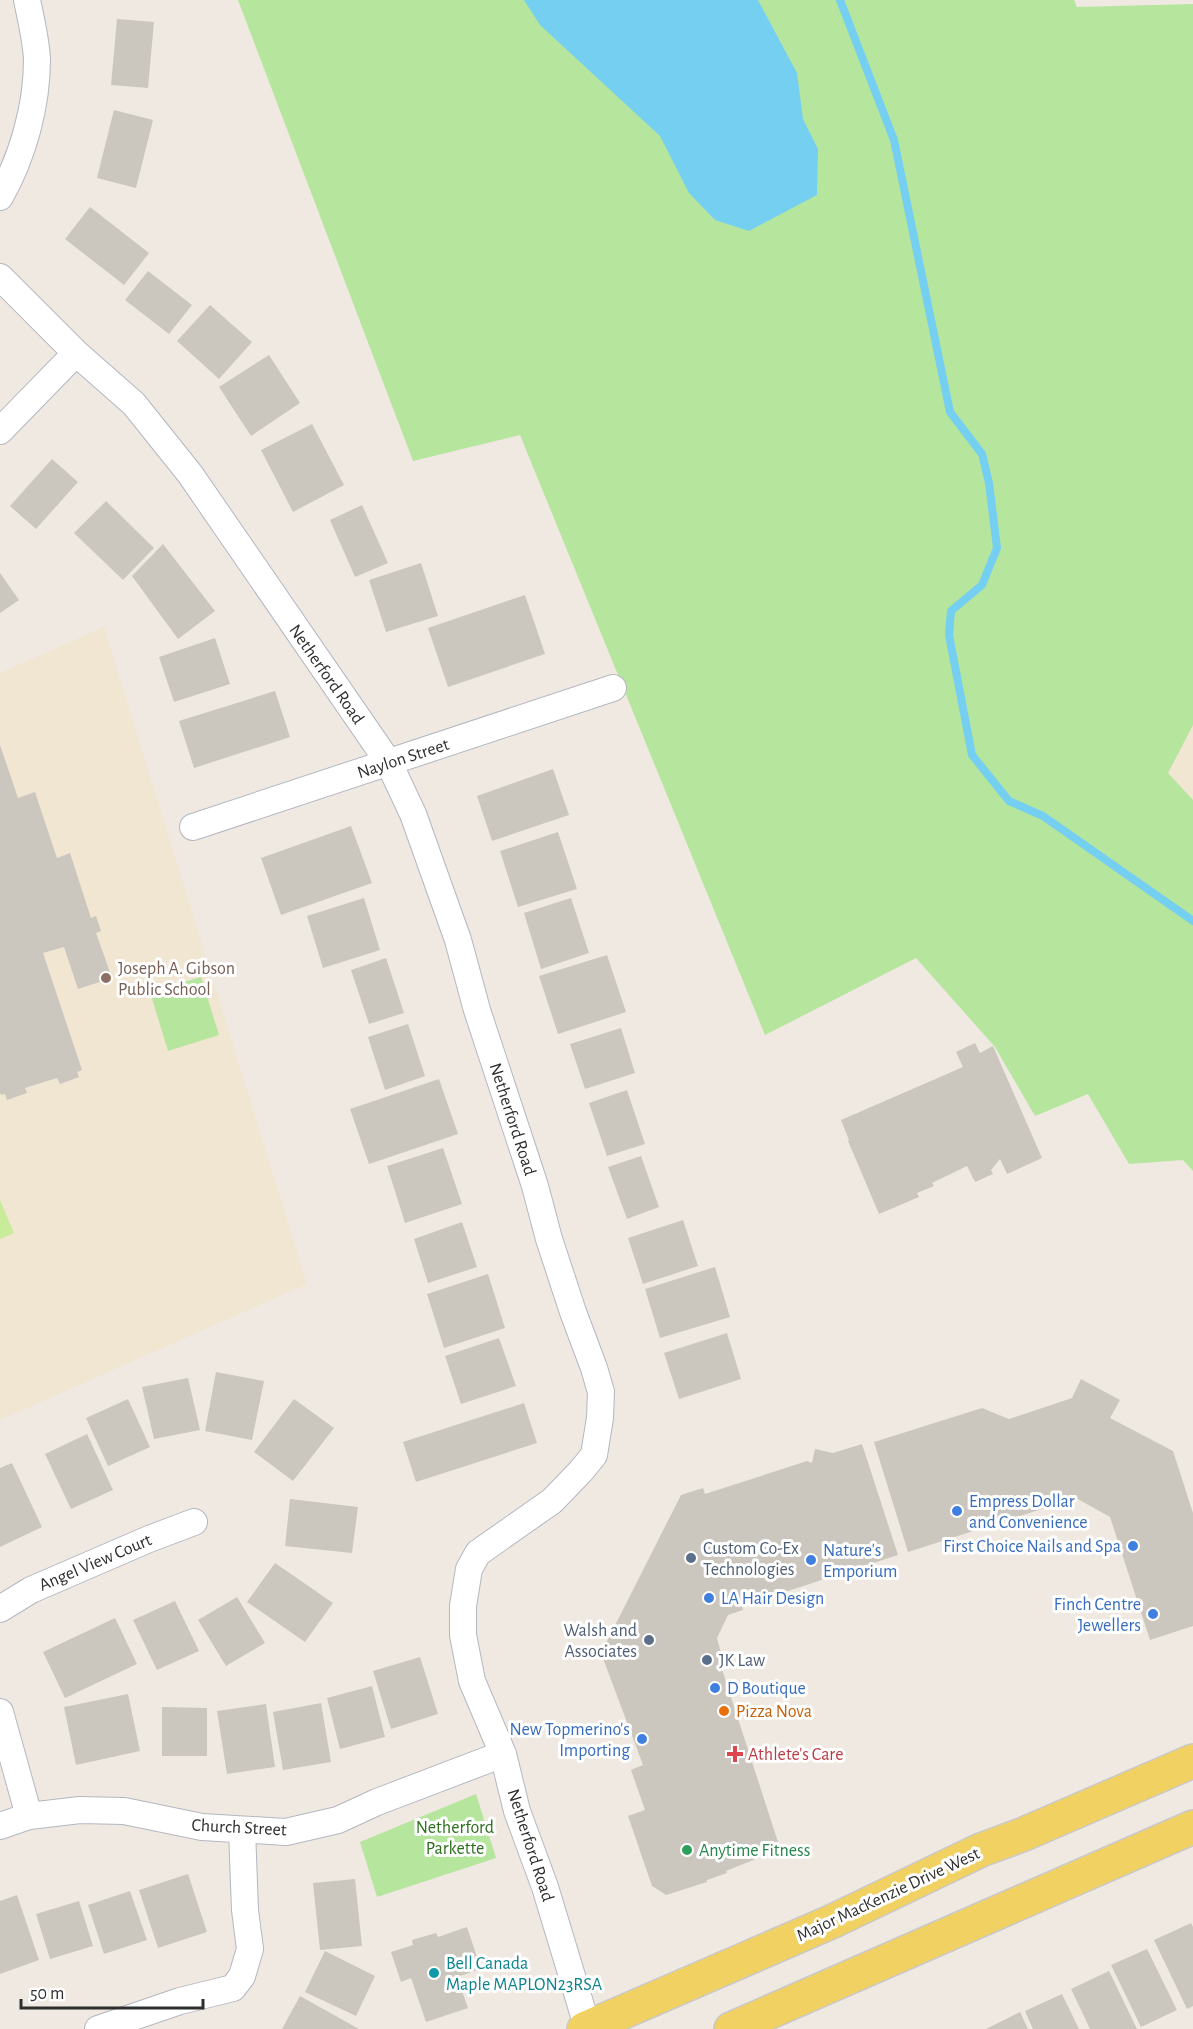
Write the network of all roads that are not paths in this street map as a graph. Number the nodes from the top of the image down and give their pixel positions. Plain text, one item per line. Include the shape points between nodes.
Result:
1 (27, 0) edge
2 (0, 197) edge
3 (0, 277) edge
4 (76, 353) junction
5 (0, 431) edge
6 (613, 688) dead end
7 (389, 762) junction
8 (193, 827) dead end
9 (194, 1522) dead end
10 (0, 1609) edge
11 (0, 1712) edge
12 (503, 1754) junction
13 (1193, 1761) edge
14 (29, 1816) junction
15 (0, 1826) edge
16 (1193, 1827) edge
17 (242, 1830) junction
18 (98, 2029) edge
19 (586, 2029) edge
20 (731, 2029) edge

1 - 2 street via 37,59 34,96 30,122
3 - 4 street, Netherford Road
4 - 5 street
4 - 7 street, Netherford Road via 134,404 189,474
6 - 7 street, Naylon Street
7 - 8 street, Naylon Street
7 - 12 street, Netherford Road via 413,814 458,940 552,1249 601,1392 594,1455 552,1501 478,1553 469,1569 463,1635 472,1681
9 - 10 street, Angel View Court via 31,1590
11 - 14 street
12 - 17 street, Church Street via 338,1820 286,1832
12 - 19 street, Netherford Road
13 - 19 main road, Major MacKenzie Drive West via 981,1850 831,1922
14 - 15 street, Church Street
14 - 17 street, Church Street via 80,1809 124,1811 202,1827
16 - 20 main road
17 - 18 street via 250,1949 242,1976 233,1988

